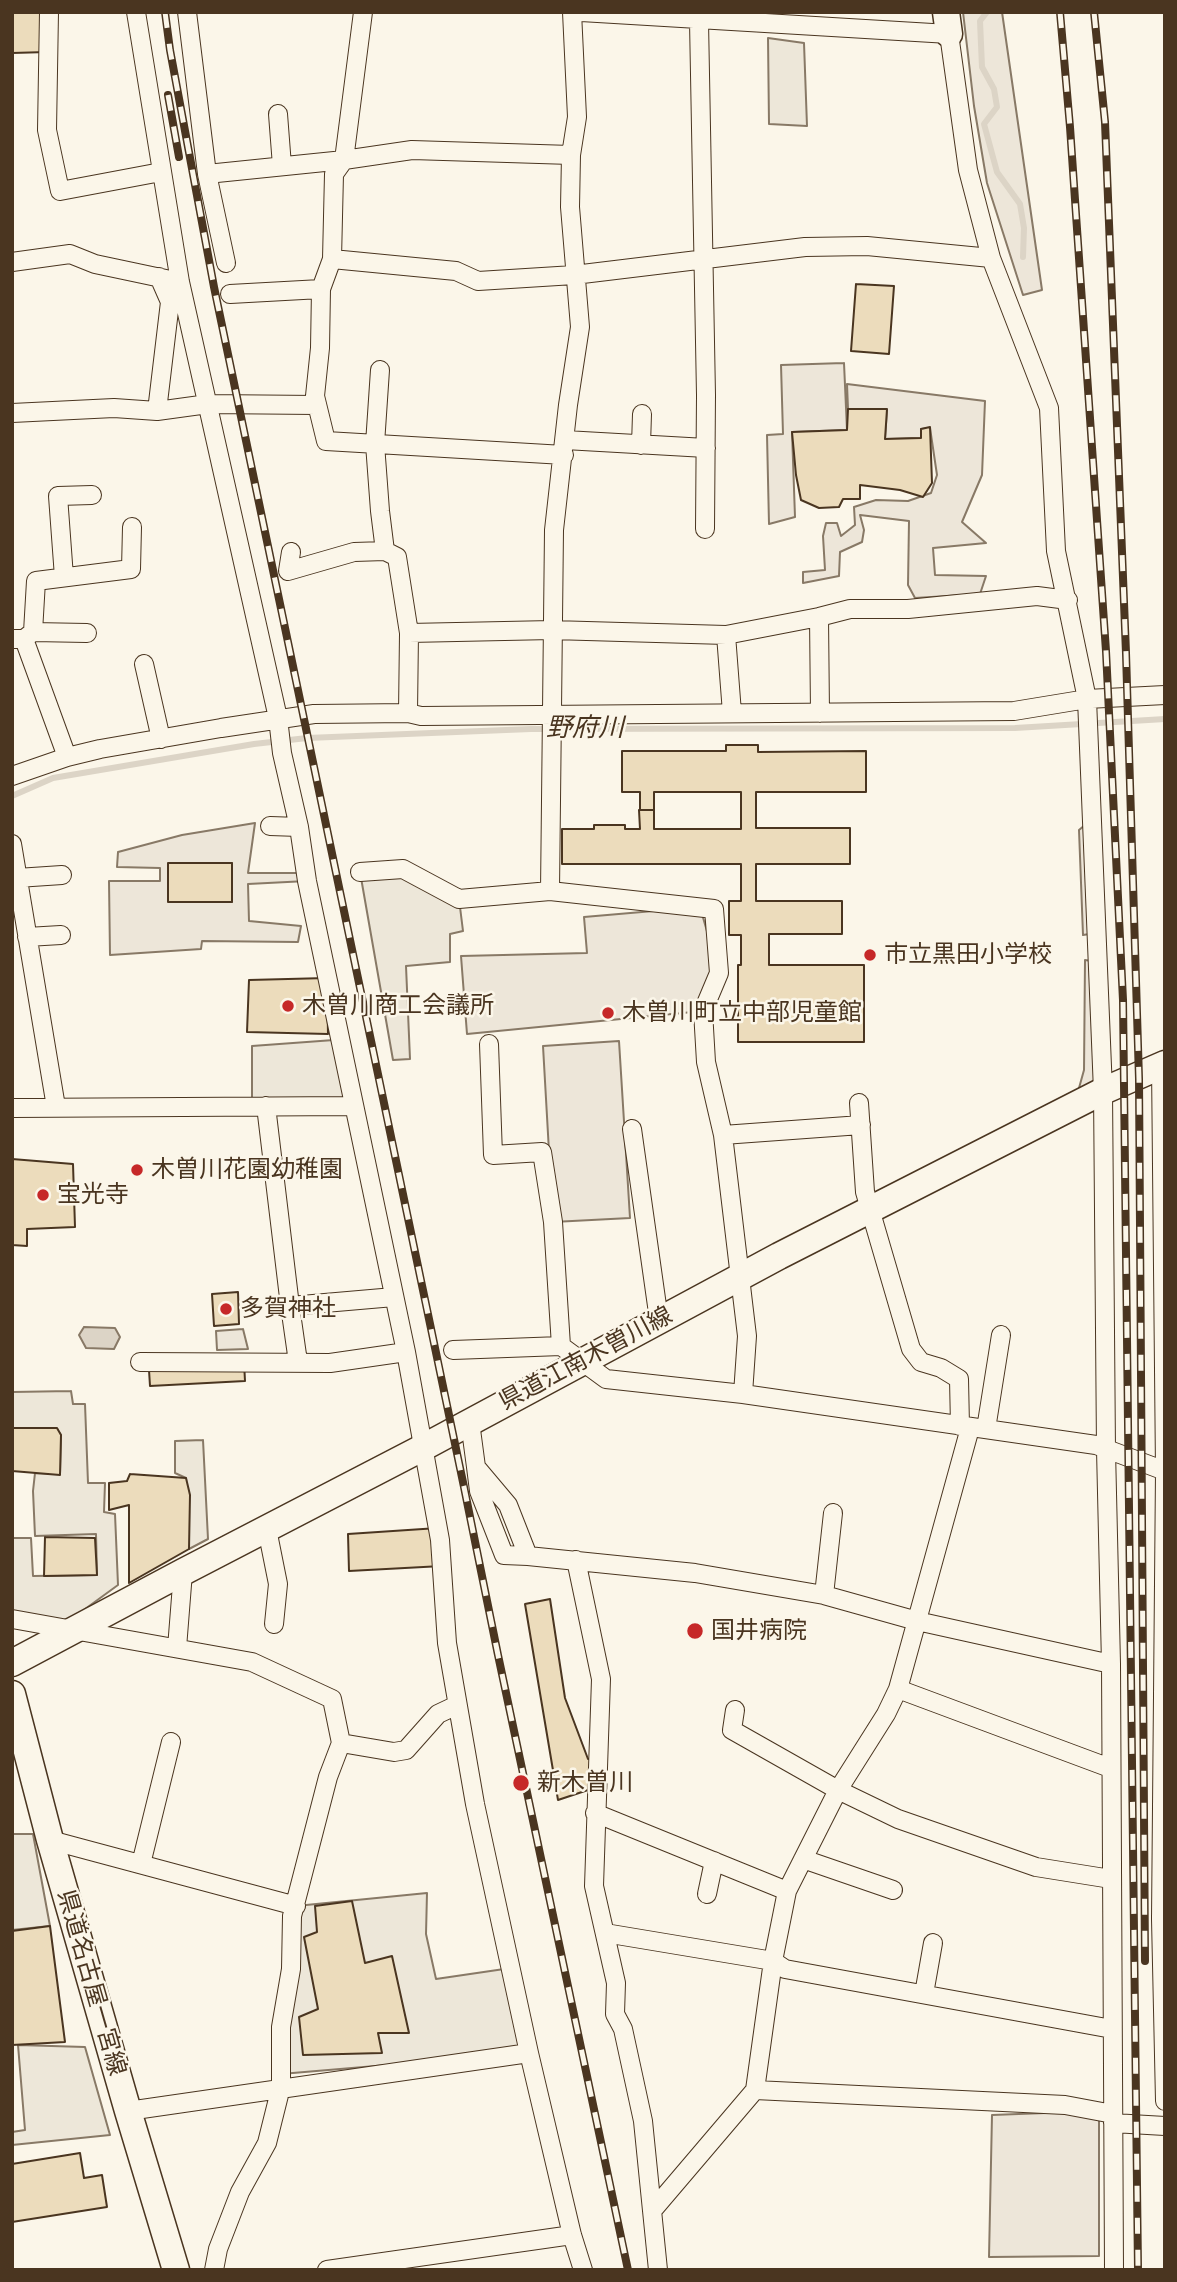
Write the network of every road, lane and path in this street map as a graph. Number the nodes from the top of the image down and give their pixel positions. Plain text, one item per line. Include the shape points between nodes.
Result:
1 (49, 12) edge
2 (136, 12) edge
3 (187, 12) edge
4 (363, 12) edge
5 (572, 12) edge
6 (581, 12) edge
7 (725, 16) edge
8 (812, 19) edge
9 (699, 21) junction
10 (947, 23) edge
11 (278, 114) dead end
12 (571, 155) junction
13 (344, 160) junction
14 (282, 166) junction
15 (161, 172) junction
16 (207, 174) junction
17 (991, 258) junction
18 (332, 259) junction
19 (703, 261) junction
20 (12, 262) edge
21 (226, 263) dead end
22 (574, 275) junction
23 (159, 276) junction
24 (180, 282) junction
25 (321, 289) junction
26 (230, 294) dead end
27 (380, 370) dead end
28 (208, 404) junction
29 (317, 405) junction
30 (158, 411) junction
31 (12, 413) edge
32 (642, 414) dead end
33 (375, 444) junction
34 (642, 445) junction
35 (564, 447) junction
36 (706, 448) junction
37 (92, 495) dead end
38 (132, 527) dead end
39 (705, 529) dead end
40 (385, 551) junction
41 (291, 552) dead end
42 (64, 577) junction
43 (1068, 600) junction
44 (819, 617) junction
45 (552, 630) junction
46 (87, 633) dead end
47 (409, 633) junction
48 (726, 635) junction
49 (23, 637) edge
50 (144, 664) dead end
51 (1165, 695) edge
52 (1087, 705) junction
53 (408, 713) junction
54 (732, 713) junction
55 (820, 713) junction
56 (552, 718) junction
57 (279, 722) junction
58 (162, 739) junction
59 (67, 757) junction
60 (12, 776) edge
61 (270, 825) dead end
62 (299, 827) junction
63 (12, 844) edge
64 (360, 872) dead end
65 (62, 875) dead end
66 (17, 878) junction
67 (550, 891) junction
68 (17, 916) edge
69 (61, 935) dead end
70 (27, 937) junction
71 (489, 1044) dead end
72 (1163, 1064) edge
73 (1103, 1091) junction
74 (859, 1103) dead end
75 (353, 1105) junction
76 (266, 1106) junction
77 (56, 1107) junction
78 (12, 1108) edge
79 (860, 1125) junction
80 (632, 1129) dead end
81 (723, 1135) junction
82 (1164, 1205) edge
83 (869, 1210) junction
84 (740, 1277) junction
85 (394, 1297) junction
86 (290, 1306) junction
87 (659, 1320) junction
88 (1001, 1335) dead end
89 (561, 1346) junction
90 (453, 1350) dead end
91 (406, 1352) junction
92 (583, 1361) junction
93 (140, 1362) dead end
94 (298, 1362) junction
95 (743, 1394) junction
96 (470, 1422) junction
97 (972, 1428) junction
98 (424, 1447) junction
99 (1106, 1450) junction
100 (476, 1467) junction
101 (1165, 1471) edge
102 (502, 1498) junction
103 (485, 1508) junction
104 (833, 1513) dead end
105 (267, 1529) junction
106 (528, 1556) junction
107 (576, 1560) junction
108 (183, 1572) junction
109 (824, 1595) junction
110 (12, 1619) edge
111 (917, 1621) junction
112 (274, 1624) dead end
113 (73, 1630) junction
114 (177, 1648) junction
115 (12, 1663) edge
116 (1111, 1664) junction
117 (898, 1689) junction
118 (12, 1694) edge
119 (457, 1705) junction
120 (735, 1710) dead end
121 (1163, 1723) edge
122 (171, 1742) dead end
123 (341, 1742) junction
124 (1110, 1768) junction
125 (838, 1790) junction
126 (595, 1813) junction
127 (50, 1840) junction
128 (803, 1859) junction
129 (714, 1861) junction
130 (141, 1864) junction
131 (1111, 1879) junction
132 (892, 1890) dead end
133 (787, 1891) junction
134 (708, 1894) dead end
135 (296, 1906) junction
136 (1163, 1919) edge
137 (605, 1933) junction
138 (933, 1943) dead end
139 (773, 1961) junction
140 (924, 1994) junction
141 (1112, 2029) junction
142 (529, 2053) junction
143 (281, 2087) junction
144 (755, 2090) junction
145 (1165, 2101) edge
146 (128, 2111) junction
147 (1113, 2119) junction
148 (1165, 2126) edge
149 (653, 2211) junction
150 (572, 2235) junction
151 (176, 2270) edge
152 (214, 2270) edge
153 (327, 2270) edge
154 (583, 2270) edge
155 (659, 2270) edge
156 (1114, 2270) edge

1 - 15 street via 47,130 60,191
2 - 15 street
3 - 16 street
4 - 13 street
5 - 12 street via 577,117
6 - 9 street
7 - 8 street
7 - 9 street
8 - 10 street
9 - 19 street
10 - 17 street via 968,170
11 - 14 street
12 - 13 street via 412,150
12 - 22 street
13 - 14 street
13 - 18 street via 334,174
14 - 16 street
15 - 24 street
16 - 21 street
17 - 19 street via 867,246 806,247
17 - 43 street via 1049,408 1056,551
18 - 22 street via 456,271 478,281
18 - 25 street
19 - 22 street
19 - 36 street
20 - 23 street via 70,254 95,264
22 - 35 street via 580,327
23 - 24 street
23 - 30 street via 170,302
24 - 28 street
25 - 26 street
25 - 29 street
27 - 33 street
28 - 29 street
28 - 30 street
28 - 57 street
29 - 33 street via 326,441
30 - 31 street via 114,408
32 - 34 street
33 - 35 street
33 - 40 street
34 - 35 street
34 - 36 street
35 - 45 street via 554,530
36 - 39 street
37 - 42 street via 58,496
38 - 42 street via 131,569
40 - 41 street via 354,552 288,571
40 - 47 street via 397,557
42 - 49 street via 36,581
43 - 44 street via 1037,596 908,609 850,609
43 - 52 street
44 - 48 street
44 - 55 street
45 - 47 street
45 - 48 street
45 - 56 street
46 - 49 street
47 - 53 street
48 - 54 street
49 - 59 street
50 - 58 street
51 - 52 street
52 - 55 street
52 - 73 street
53 - 56 street
53 - 57 street via 314,714
54 - 55 street
54 - 56 street
56 - 67 street
57 - 58 street
57 - 62 street
58 - 59 street
59 - 60 street
61 - 62 street
62 - 75 street
63 - 66 street
64 - 67 street via 403,869 459,899
65 - 66 street
66 - 68 street
67 - 81 street via 714,909 719,973 703,1012 706,1062
68 - 70 street
69 - 70 street
70 - 77 street
71 - 89 street via 493,1155 542,1152 553,1222
72 - 73 main road, 県道江南木曽川線
72 - 82 street
73 - 83 main road, 県道江南木曽川線
73 - 99 street
74 - 79 street
75 - 76 street
75 - 85 street
76 - 77 street
76 - 86 street
77 - 78 street
79 - 81 street
79 - 83 street
80 - 87 street
81 - 84 street
82 - 101 street
83 - 84 main road, 県道江南木曽川線
83 - 97 street via 911,1349 921,1362 959,1379
84 - 87 main road, 県道江南木曽川線
84 - 95 street via 747,1336
85 - 86 street
85 - 91 street
86 - 94 street
87 - 92 main road, 県道江南木曽川線
88 - 97 street
89 - 90 street
89 - 92 street
91 - 94 street via 330,1363
91 - 98 street
92 - 95 street via 606,1379
92 - 96 main road, 県道江南木曽川線
93 - 94 street
95 - 97 street
96 - 98 main road, 県道江南木曽川線
96 - 100 street
97 - 99 street
97 - 111 street
98 - 105 main road, 県道江南木曽川線
98 - 119 street via 440,1540 447,1643
99 - 101 street
99 - 116 street
100 - 102 street
100 - 103 street
101 - 121 street
102 - 103 street
102 - 106 street
103 - 106 street via 504,1555
104 - 109 street
105 - 108 main road, 県道江南木曽川線
105 - 112 street via 278,1584
106 - 107 street
107 - 109 street via 695,1573
107 - 126 street via 601,1679
108 - 113 main road, 県道江南木曽川線
108 - 114 street
109 - 111 street
110 - 113 street
111 - 116 street
111 - 117 street
113 - 114 street
113 - 115 main road, 県道江南木曽川線
114 - 123 street via 252,1662 332,1699
116 - 124 street
117 - 124 street
117 - 125 street
118 - 127 main road, 県道名古屋一宮線
119 - 123 street via 438,1714 406,1750
119 - 142 street
120 - 125 street via 732,1730
121 - 136 street
122 - 130 street
123 - 135 street
124 - 131 street
125 - 128 street
125 - 131 street via 898,1819 980,1849 1036,1867
126 - 129 street
126 - 137 street via 594,1886
127 - 130 street
127 - 146 main road, 県道名古屋一宮線
128 - 132 street
128 - 133 street
129 - 133 street
129 - 134 street
130 - 135 street
131 - 141 street
133 - 139 street
135 - 143 street via 281,2027
136 - 145 street
137 - 139 street
137 - 149 street via 616,1983 615,2014 623,2029 643,2122
138 - 140 street
139 - 140 street via 785,1969
139 - 144 street
140 - 141 street
141 - 147 street
142 - 143 street
142 - 150 street
143 - 146 street
143 - 152 street via 267,2143 240,2192
144 - 147 street via 1065,2105
144 - 149 street
146 - 151 main road, 県道名古屋一宮線
147 - 148 street
147 - 156 street
149 - 155 street
150 - 153 street
150 - 154 street

